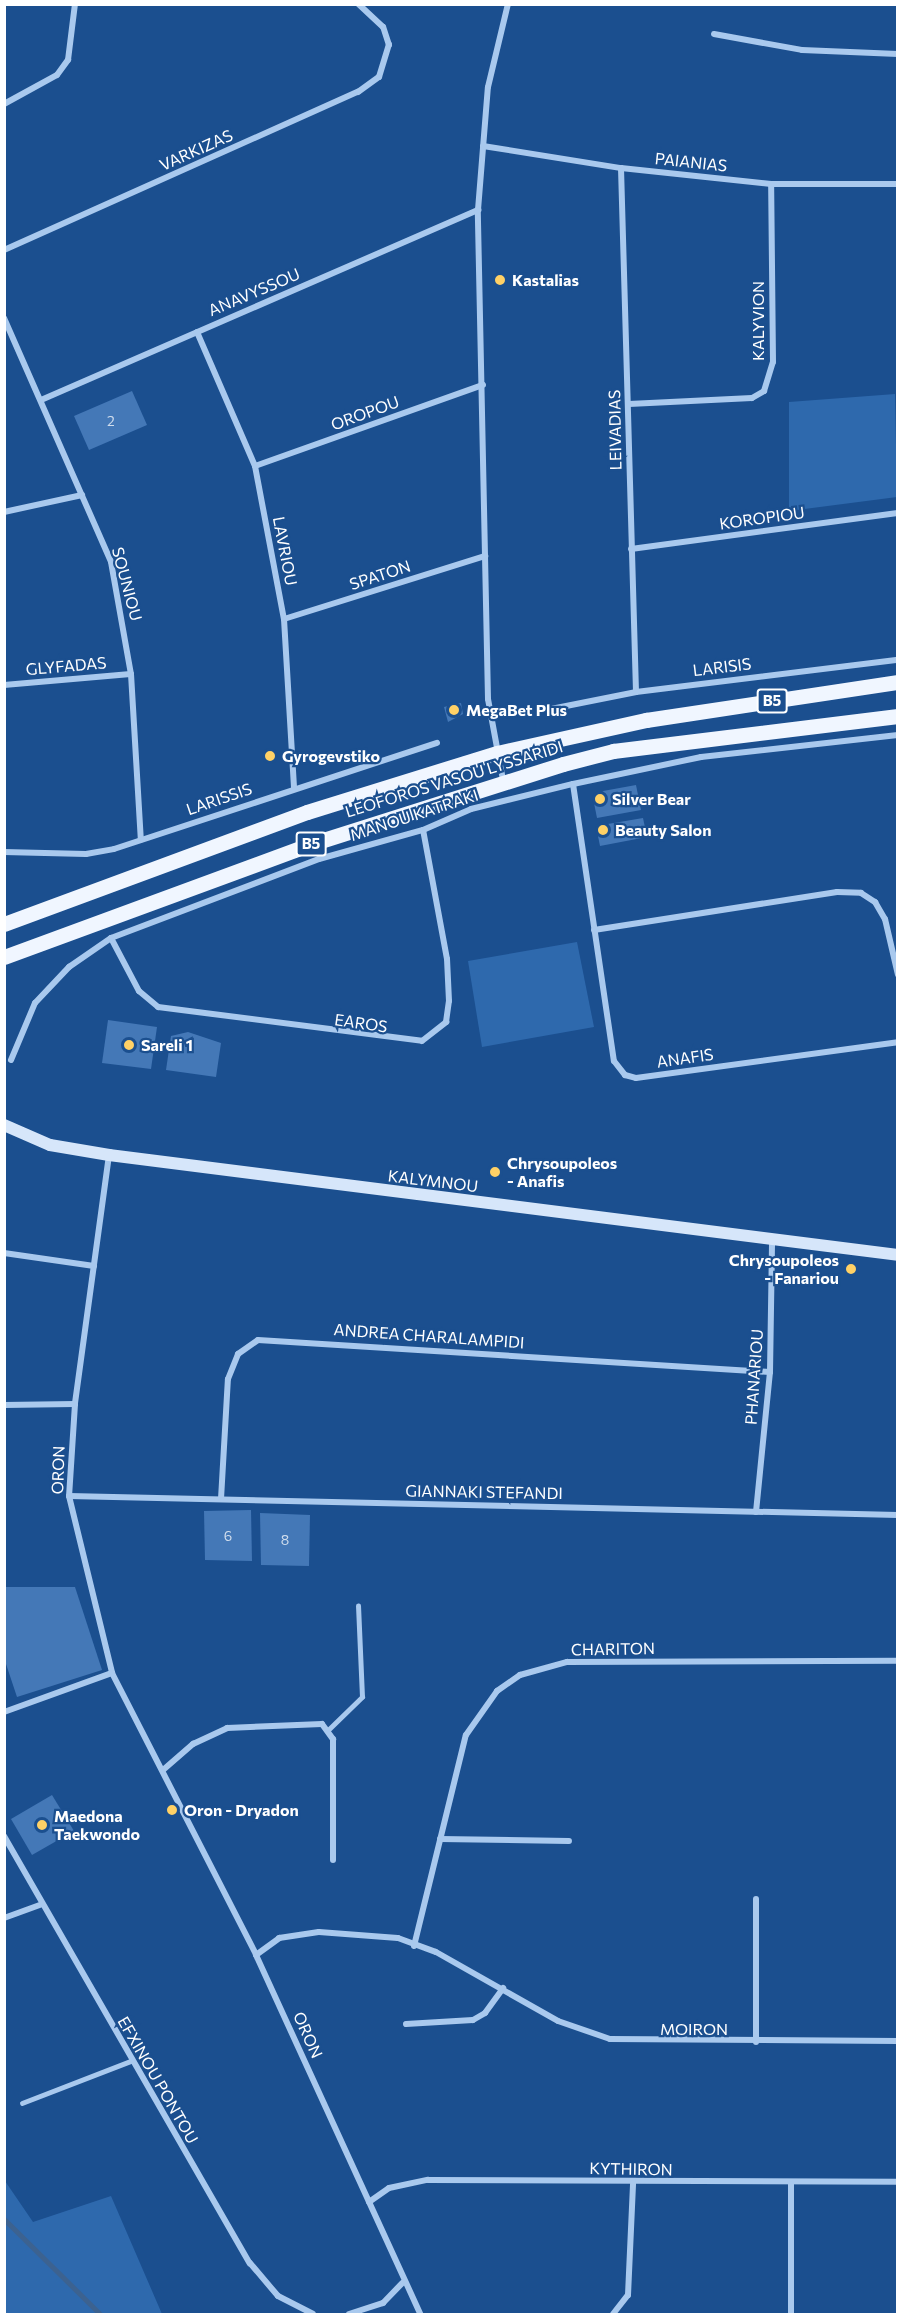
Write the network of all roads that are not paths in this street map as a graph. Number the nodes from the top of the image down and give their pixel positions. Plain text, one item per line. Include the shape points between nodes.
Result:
1 (75, 4) edge
2 (358, 4) edge
3 (508, 4) edge
4 (714, 34) dead end
5 (897, 54) edge
6 (4, 105) edge
7 (483, 146) junction
8 (621, 168) junction
9 (771, 184) junction
10 (897, 184) edge
11 (478, 210) junction
12 (4, 250) edge
13 (4, 318) edge
14 (196, 332) junction
15 (483, 385) junction
16 (41, 400) junction
17 (629, 404) junction
18 (255, 466) junction
19 (82, 495) junction
20 (4, 512) edge
21 (897, 513) edge
22 (631, 549) junction
23 (485, 556) junction
24 (284, 619) junction
25 (897, 660) edge
26 (131, 674) junction
27 (897, 682) edge
28 (4, 685) edge
29 (636, 692) junction
30 (551, 709) dead end
31 (897, 716) edge
32 (897, 735) edge
33 (437, 743) dead end
34 (497, 753) junction
35 (503, 780) junction
36 (573, 784) junction
37 (294, 788) junction
38 (423, 830) junction
39 (141, 840) junction
40 (4, 852) edge
41 (4, 924) edge
42 (594, 930) junction
43 (111, 938) junction
44 (4, 957) edge
45 (897, 975) edge
46 (897, 1042) edge
47 (11, 1060) dead end
48 (4, 1125) edge
49 (109, 1155) junction
50 (772, 1242) junction
51 (4, 1253) edge
52 (897, 1255) edge
53 (94, 1266) junction
54 (770, 1372) junction
55 (75, 1404) junction
56 (4, 1405) edge
57 (69, 1496) junction
58 (221, 1499) junction
59 (756, 1512) junction
60 (897, 1515) edge
61 (358, 1606) dead end
62 (897, 1661) edge
63 (112, 1673) junction
64 (4, 1712) edge
65 (329, 1729) junction
66 (163, 1770) junction
67 (4, 1836) edge
68 (440, 1839) junction
69 (569, 1841) dead end
70 (333, 1860) dead end
71 (756, 1899) dead end
72 (40, 1905) junction
73 (4, 1918) edge
74 (414, 1946) junction
75 (256, 1955) junction
76 (503, 1988) junction
77 (406, 2024) dead end
78 (897, 2041) edge
79 (756, 2042) junction
80 (131, 2061) junction
81 (22, 2103) dead end
82 (897, 2182) edge
83 (633, 2183) junction
84 (791, 2184) junction
85 (369, 2202) junction
86 (402, 2283) junction
87 (313, 2314) edge
88 (349, 2314) edge
89 (420, 2314) edge
90 (613, 2314) edge
91 (790, 2314) edge

1 - 6 street via 68,60 57,75
2 - 12 street, VARKIZAS via 383,27 387,60 379,76 358,92
3 - 7 street via 488,87
4 - 5 street via 802,50
7 - 8 street, PAIANIAS
7 - 11 street
8 - 9 street, PAIANIAS
8 - 17 street, LEIVADIAS
9 - 10 street, PAIANIAS
9 - 17 street, KALYVION via 773,362 764,391 752,398
11 - 14 street, ANAVYSSOU
11 - 15 street
13 - 16 street, SOUNIOU
14 - 16 street, ANAVYSSOU
14 - 18 street, LAVRIOU
15 - 18 street, OROPOU
15 - 23 street
16 - 19 street, SOUNIOU
17 - 22 street, LEIVADIAS
18 - 24 street, LAVRIOU
19 - 20 street
19 - 26 street, SOUNIOU via 111,562
21 - 22 street, KOROPIOU
22 - 29 street, LEIVADIAS
23 - 24 street, SPATON
23 - 34 street via 488,699
24 - 37 street, LAVRIOU
25 - 29 street, LARISIS
26 - 28 street, GLYFADAS
26 - 39 street, SOUNIOU
27 - 34 main road, LEOFOROS VASOU LYSSARIDI / B5 via 646,720
29 - 30 street, LARISIS
31 - 35 main road, LEOFOROS VASOU LYSSARIDI / B5 via 613,751
32 - 36 street, MANOU KATRAKI via 701,757
33 - 37 street, LARISSIS
34 - 35 street
34 - 41 main road, LEOFOROS VASOU LYSSARIDI / B5 via 307,812
35 - 44 main road, LEOFOROS VASOU LYSSARIDI / B5 via 314,843
36 - 38 street, MANOU KATRAKI via 471,809
36 - 42 street, ANAFIS
37 - 39 street, LARISSIS
38 - 43 street, MANOU KATRAKI via 319,859
38 - 43 street, EAROS via 447,959 449,1001 446,1022 422,1041 403,1042 158,1007 139,991
39 - 40 street, LARISSIS via 86,854
42 - 45 street via 837,892 861,893 875,902 885,919
42 - 46 street, ANAFIS via 614,1061 625,1075 636,1078
43 - 47 street, MANOU KATRAKI via 69,967 35,1003
48 - 49 street, KALYMNOU via 50,1145
49 - 50 street, KALYMNOU
49 - 53 street, ORON
50 - 52 street, KALYMNOU
50 - 54 street, PHANARIOU
51 - 53 street
53 - 55 street, ORON
54 - 58 street, ANDREA CHARALAMPIDI via 258,1340 238,1354 228,1379
54 - 59 street, PHANARIOU
55 - 56 street
55 - 57 street, ORON
57 - 58 street, GIANNAKI STEFANDI
57 - 63 street, ORON
58 - 59 street, GIANNAKI STEFANDI
59 - 60 street, GIANNAKI STEFANDI
61 - 65 lane via 362,1697
62 - 68 street, CHARITON via 567,1662 535,1668 497,1692 466,1735
63 - 64 street
63 - 66 street, ORON
65 - 66 street via 313,1723 227,1728 193,1744
65 - 70 street
66 - 75 street, ORON
67 - 72 street, EFXINOU PONTOU
68 - 69 street
68 - 74 street, CHARITON
71 - 79 street
72 - 73 street
72 - 80 street, EFXINOU PONTOU
74 - 75 street, MOIRON via 363,1933 319,1932 279,1938
74 - 76 street, MOIRON via 436,1952
75 - 85 street, ORON
76 - 77 street via 485,2013 474,2020
76 - 79 street, MOIRON via 558,2021 610,2039
78 - 79 street, MOIRON
80 - 81 lane
80 - 87 street, EFXINOU PONTOU via 259,2276 288,2304
82 - 84 street, KYTHIRON
83 - 84 street, KYTHIRON
83 - 85 street, KYTHIRON via 428,2180 389,2188
83 - 90 street via 628,2295
84 - 91 street
85 - 86 street, ORON
86 - 88 street via 383,2303
86 - 89 street, ORON

